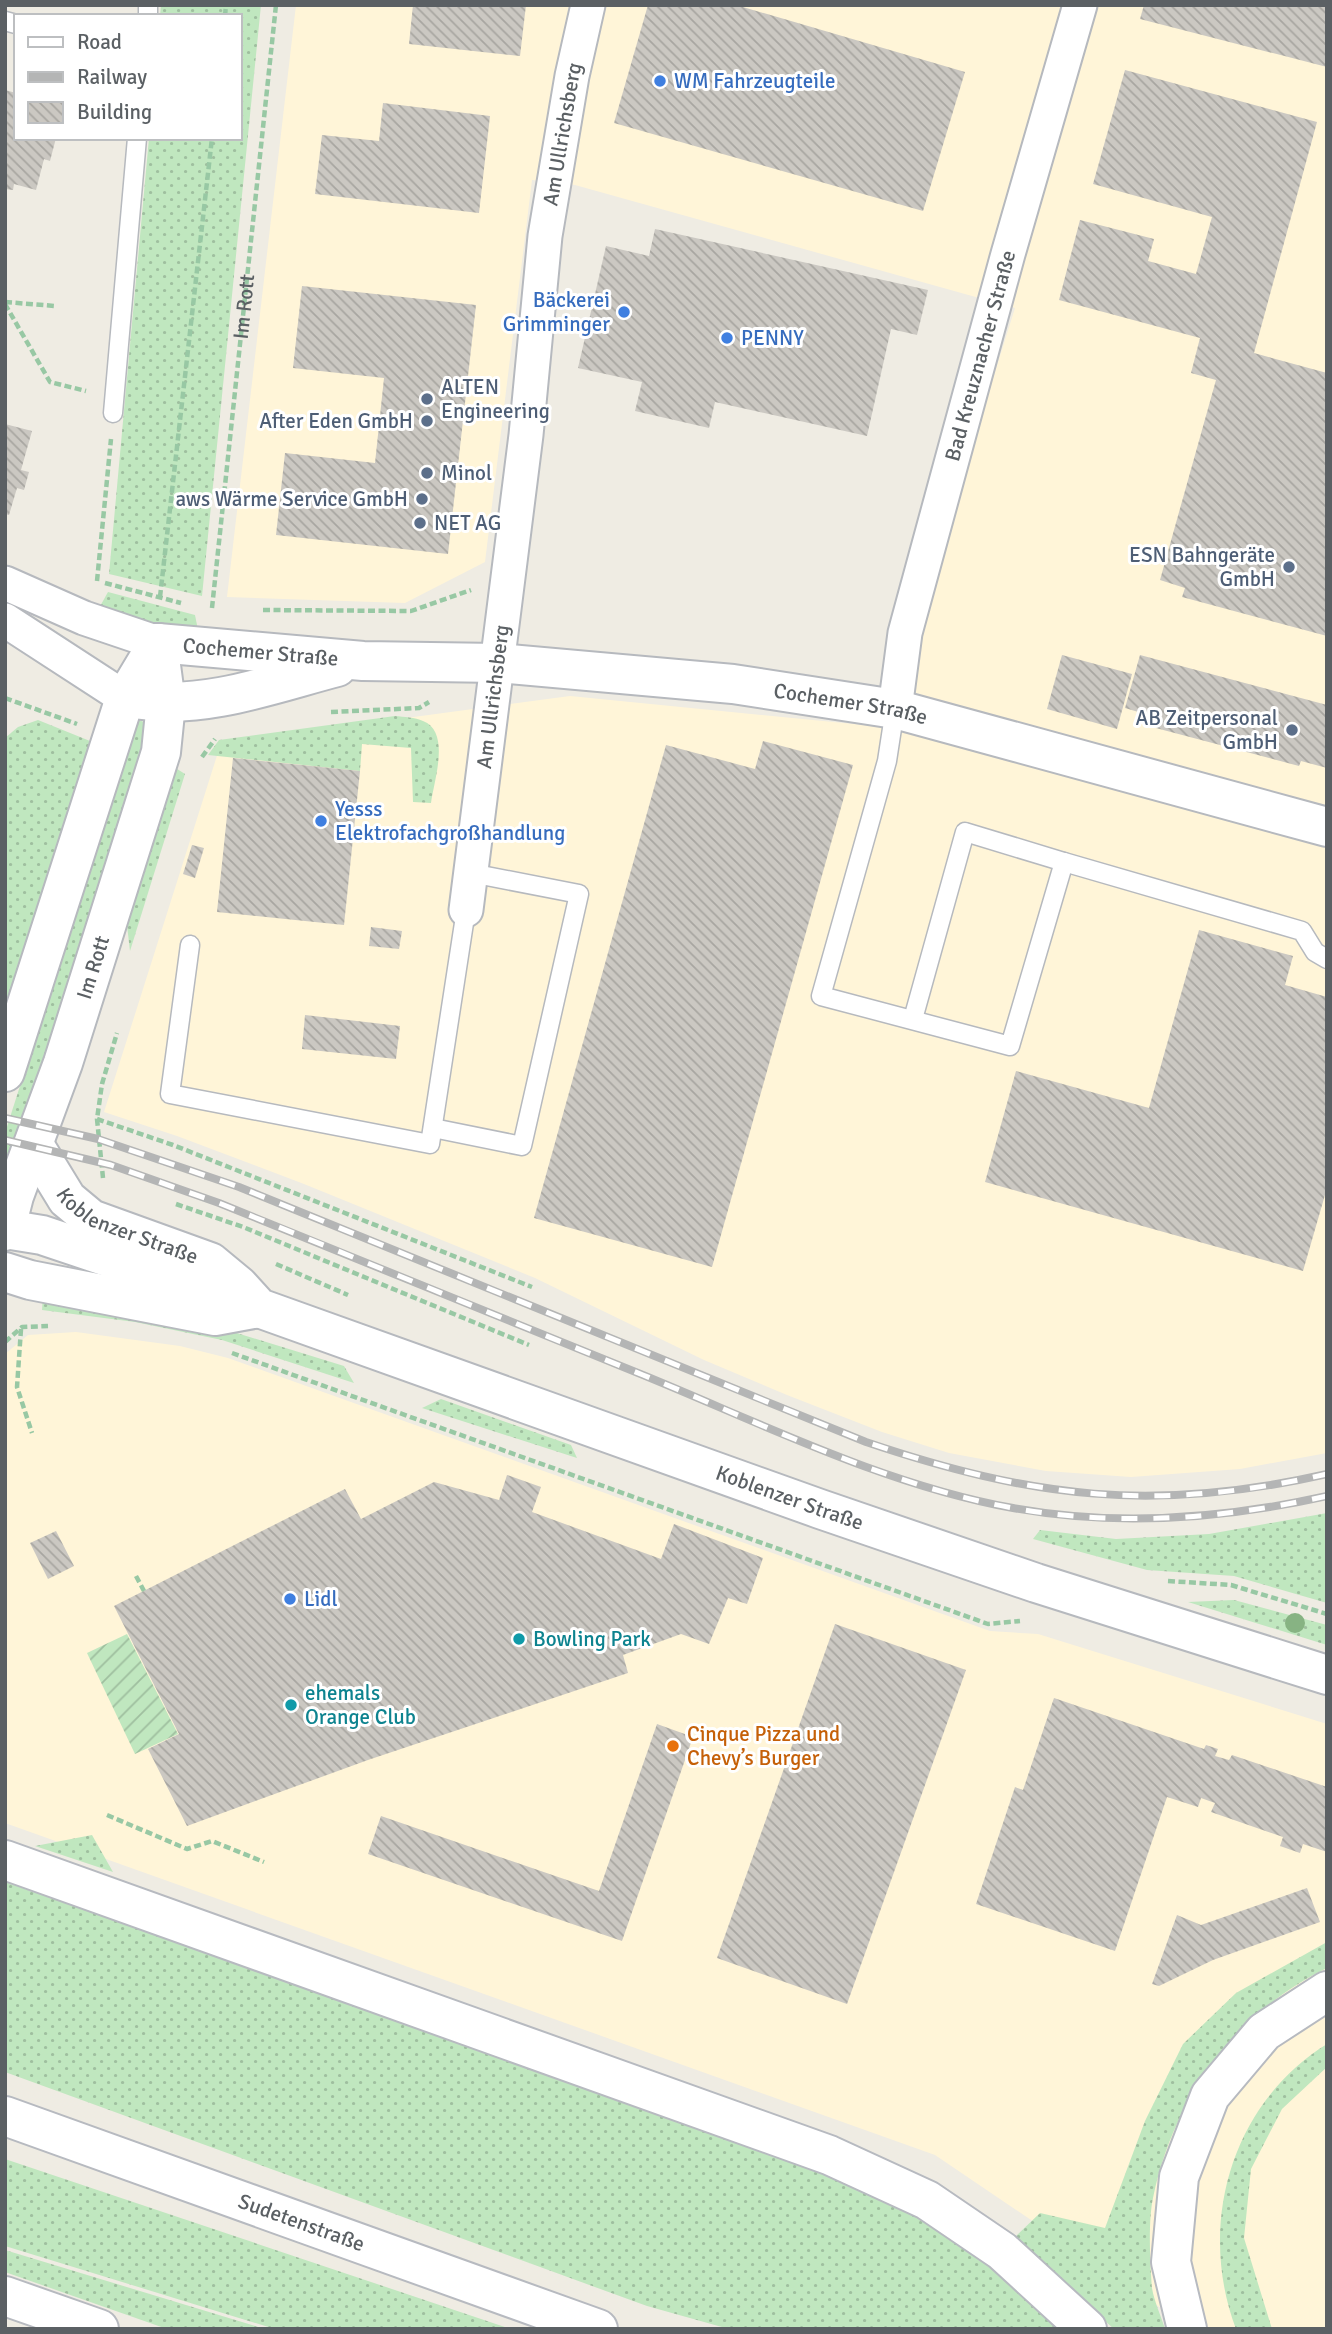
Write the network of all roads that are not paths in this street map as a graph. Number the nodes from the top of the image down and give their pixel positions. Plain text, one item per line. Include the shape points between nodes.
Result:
1 (588, 5) edge
2 (1080, 5) edge
3 (137, 140) edge
4 (114, 405) road end
5 (5, 583) edge
6 (5, 620) edge
7 (158, 643) junction
8 (363, 661) junction
9 (499, 663) junction
10 (125, 698) junction
11 (166, 703) junction
12 (895, 709) junction
13 (1327, 827) edge
14 (1064, 862) junction
15 (471, 873) junction
16 (466, 910) joint
17 (190, 945) dead end
18 (1327, 960) edge
19 (913, 1019) junction
20 (5, 1072) edge
21 (433, 1128) junction
22 (34, 1144) junction
23 (6, 1229) edge
24 (5, 1272) edge
25 (249, 1297) junction
26 (1327, 1675) edge
27 (5, 1860) edge
28 (1327, 1991) edge
29 (5, 2116) edge
30 (5, 2295) edge
31 (99, 2329) edge
32 (598, 2329) edge
33 (1087, 2329) edge
34 (1187, 2329) edge

1 - 9 street, Am Ullrichsberg via 545,236
2 - 12 street, Bad Kreuznacher Straße via 1004,265 905,634
3 - 4 lane
5 - 7 street via 84,618
6 - 10 street
7 - 8 street, Cochemer Straße
7 - 10 street
7 - 11 street, Im Rott
8 - 9 street, Cochemer Straße
8 - 11 street, Cochemer Straße via 220,696
9 - 12 street, Cochemer Straße via 733,684
9 - 15 street, Am Ullrichsberg
10 - 11 street, Cochemer Straße
10 - 20 street
11 - 22 street, Im Rott via 161,752
12 - 13 street, Cochemer Straße
12 - 19 lane via 887,761 821,996
14 - 18 lane via 1302,931 1315,953
14 - 19 lane via 1010,1046
14 - 19 lane via 965,832
15 - 16 street, Am Ullrichsberg
15 - 21 lane via 579,894 522,1146
16 - 21 lane, Am Ullrichsberg
17 - 21 lane via 170,1094 430,1144
22 - 23 street, Im Rott
22 - 25 street, Koblenzer Straße via 67,1199 91,1219 210,1262
23 - 25 street, Koblenzer Straße via 42,1235 200,1288
24 - 25 street, Koblenzer Straße via 215,1315
25 - 26 street, Koblenzer Straße via 820,1509
27 - 33 street via 829,2155 927,2200 1002,2251
28 - 34 street via 1264,2032 1210,2095 1179,2177 1171,2262
29 - 32 street, Sudetenstraße
30 - 31 street

